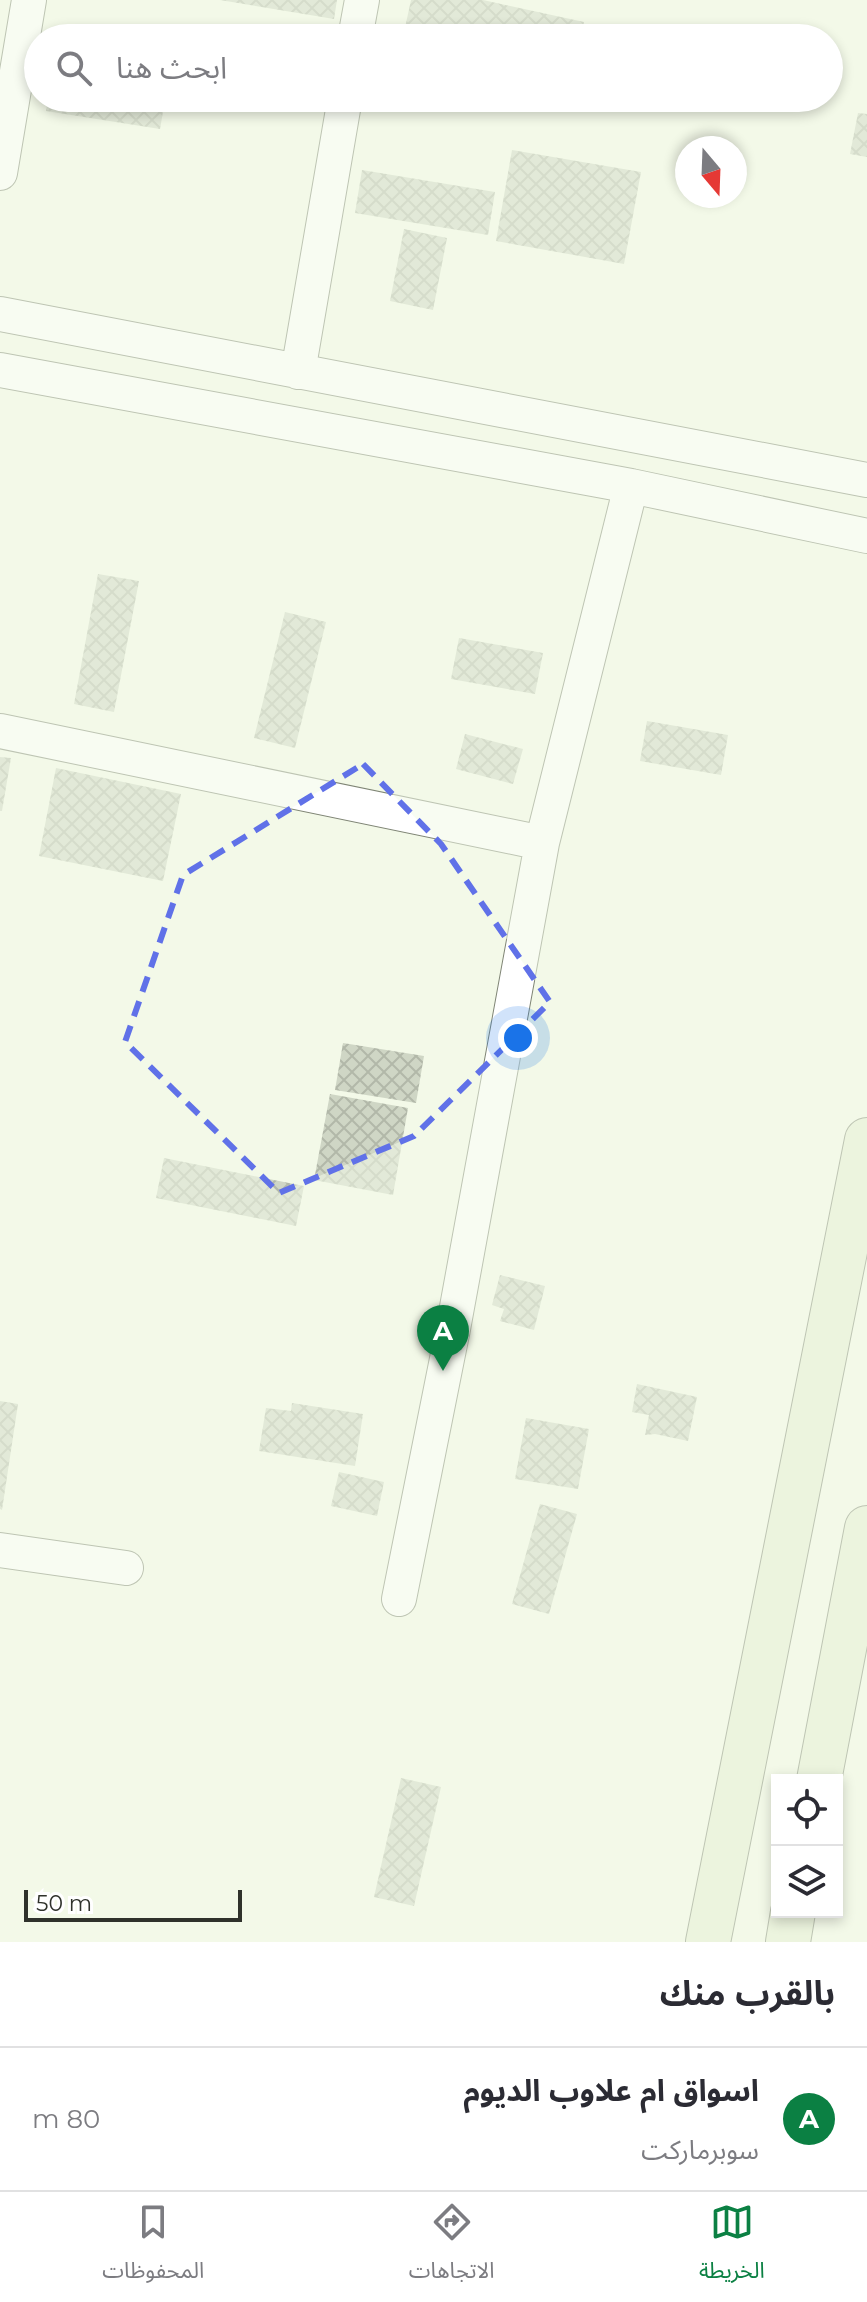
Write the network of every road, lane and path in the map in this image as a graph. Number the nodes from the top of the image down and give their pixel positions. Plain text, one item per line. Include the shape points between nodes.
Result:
1 (29, 0) edge
2 (362, 0) edge
3 (25, 24) edge
4 (358, 24) edge
5 (24, 30) edge
6 (343, 112) edge
7 (0, 173) edge
8 (0, 314) edge
9 (0, 370) edge
10 (298, 372) junction
11 (867, 480) edge
12 (631, 486) junction
13 (867, 536) edge
14 (0, 731) edge
15 (542, 843) junction
16 (867, 1140) edge
17 (867, 1528) edge
18 (0, 1550) edge
19 (126, 1568) dead end
20 (862, 1579) edge
21 (399, 1599) dead end
22 (820, 1774) edge
23 (792, 1918) edge
24 (708, 1942) edge
25 (788, 1942) edge

1 - 3 street
2 - 4 street
5 - 7 street
6 - 10 street
8 - 10 street
9 - 12 street
10 - 11 street
12 - 13 street
12 - 15 street
14 - 15 street
15 - 21 street
16 - 24 main road
17 - 20 main road
18 - 19 street
20 - 22 main road
23 - 25 main road

